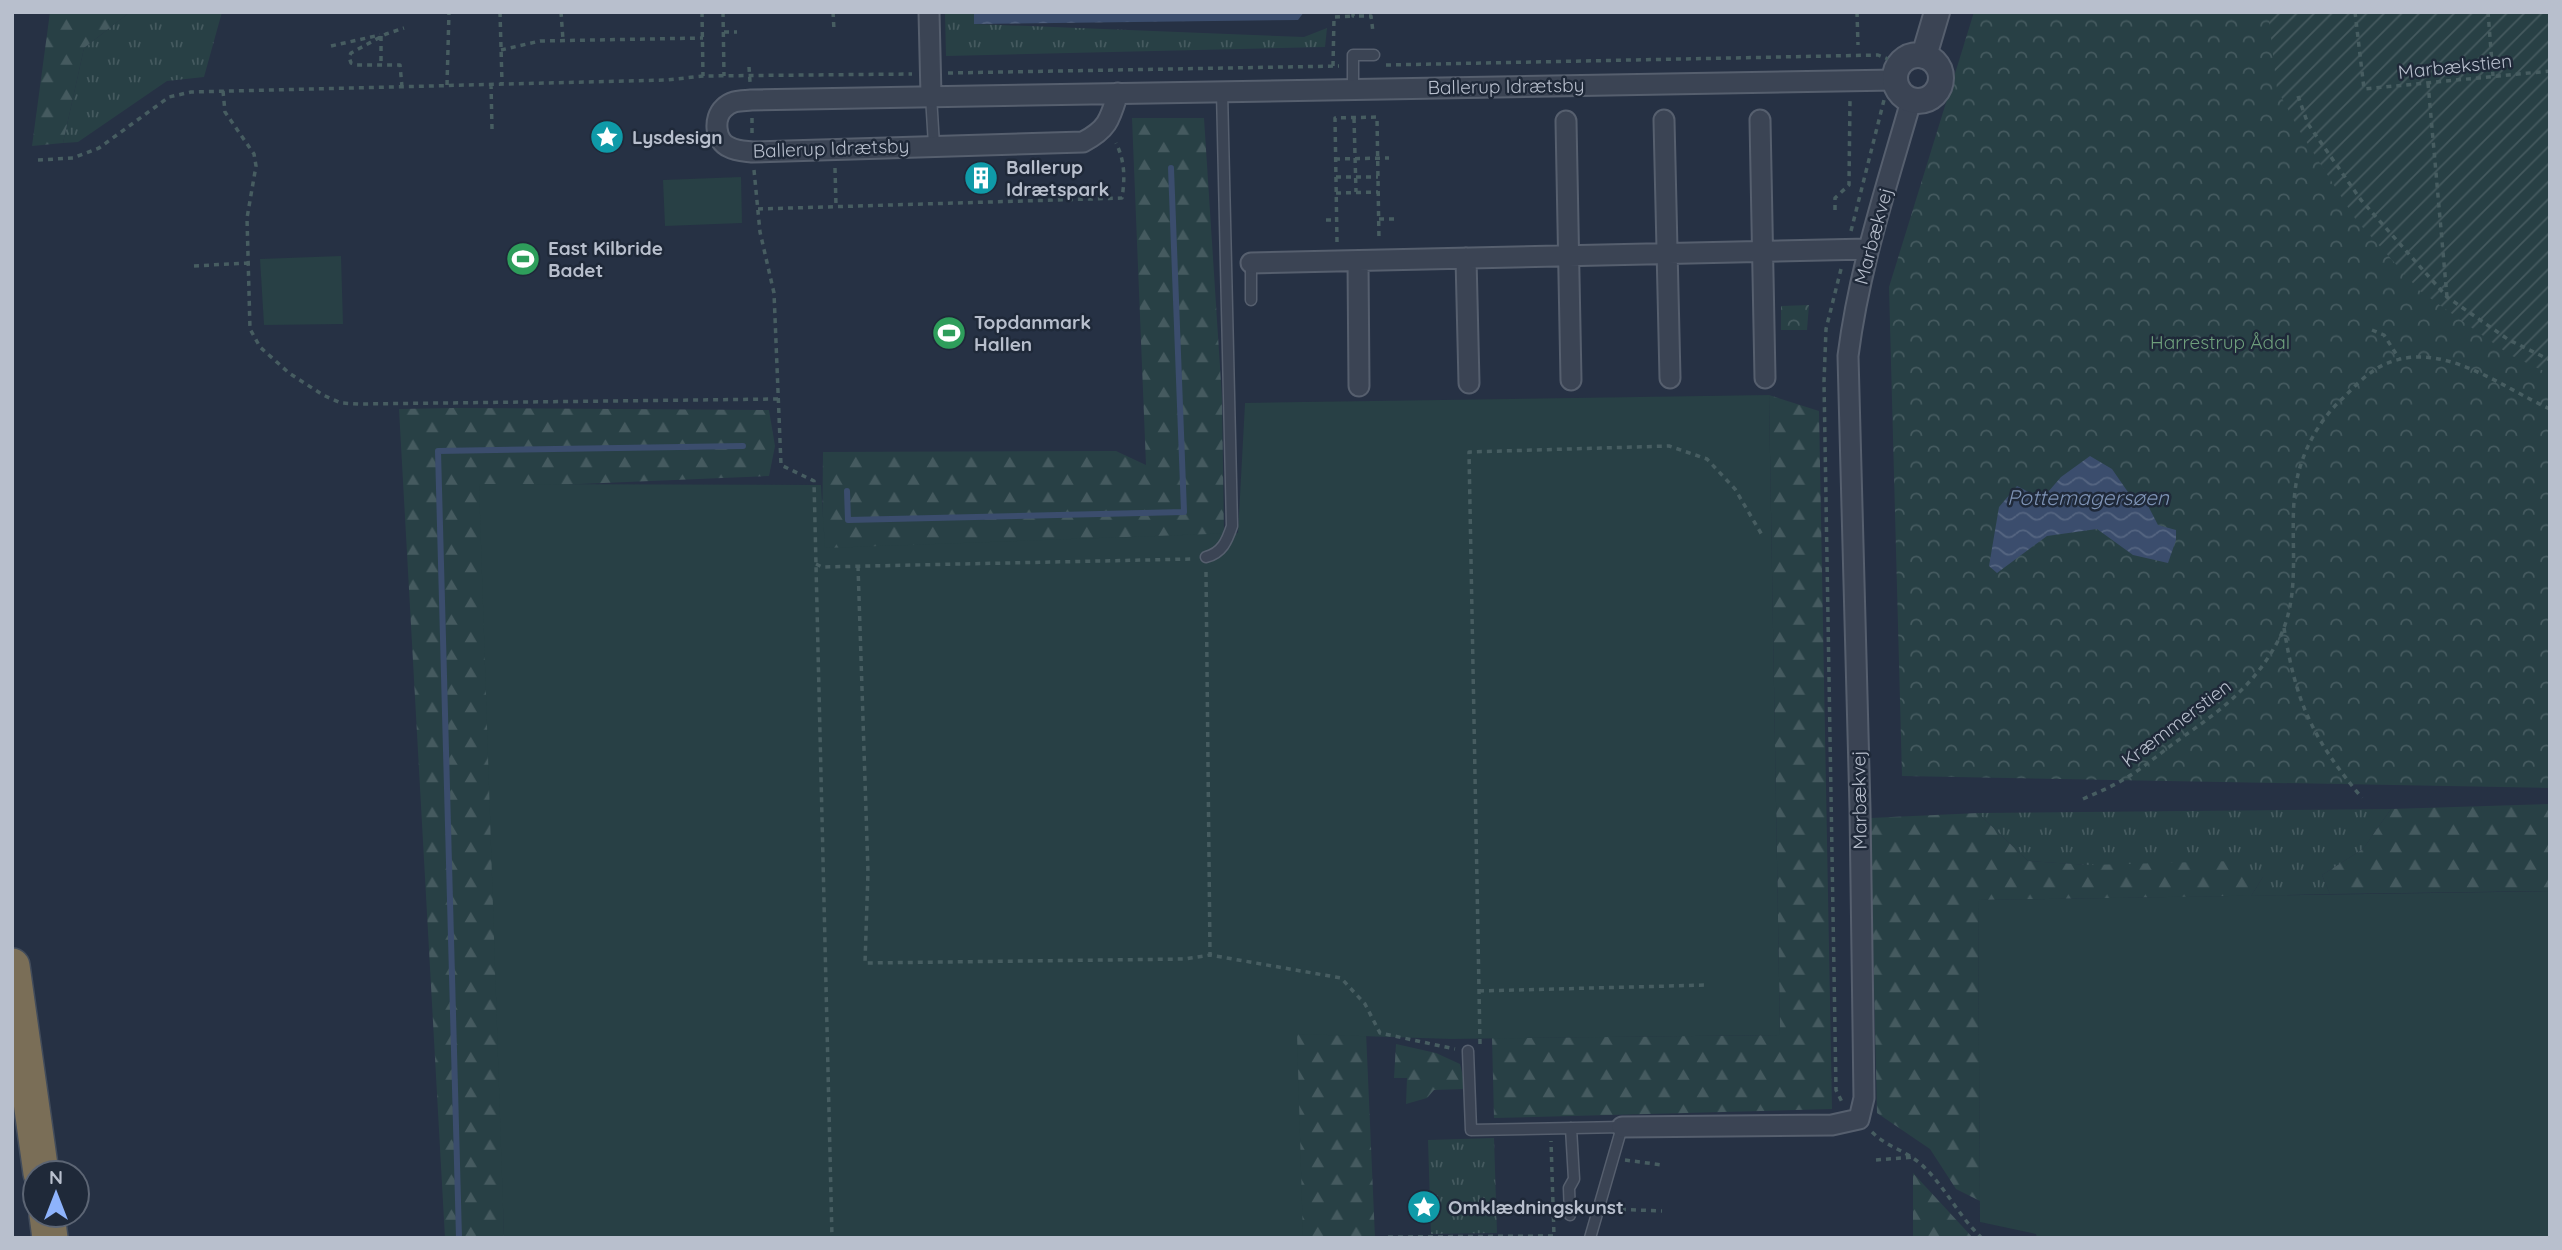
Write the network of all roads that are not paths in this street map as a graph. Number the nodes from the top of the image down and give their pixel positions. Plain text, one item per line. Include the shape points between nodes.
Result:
1 (929, 12) edge
2 (1937, 12) edge
3 (1374, 55) dead end
4 (1924, 56) junction
5 (1897, 72) junction
6 (1353, 89) junction
7 (1222, 91) junction
8 (1118, 93) junction
9 (931, 96) junction
10 (1911, 101) junction
11 (1760, 120) dead end
12 (1566, 121) dead end
13 (1664, 121) dead end
14 (934, 145) junction
15 (1868, 248) junction
16 (1763, 251) junction
17 (1667, 253) junction
18 (1569, 256) junction
19 (1466, 258) junction
20 (1357, 261) junction
21 (1251, 263) joint
22 (1251, 300) dead end
23 (1670, 377) dead end
24 (1765, 378) dead end
25 (1571, 380) dead end
26 (1469, 383) dead end
27 (1359, 386) dead end
28 (1206, 557) road end
29 (12, 966) edge
30 (1468, 1051) road end
31 (1622, 1127) junction
32 (1571, 1128) junction
33 (39, 1159) edge
34 (1570, 1215) dead end
35 (1590, 1238) edge

1 - 9 street
2 - 4 street
3 - 6 lane via 1353,55
4 - 5 street via 1914,55
4 - 10 street via 1938,65 1941,83 1930,99
5 - 6 street, Ballerup Idrætsby
5 - 10 street via 1899,92
6 - 7 street, Ballerup Idrætsby
7 - 8 street, Ballerup Idrætsby
7 - 28 lane via 1232,526 1217,554
8 - 9 street, Ballerup Idrætsby
8 - 14 street, Ballerup Idrætsby via 1101,133 1083,142
9 - 14 lane
9 - 14 street, Ballerup Idrætsby via 736,101 725,106 717,126 726,146 752,152
10 - 15 street, Marbækvej
11 - 16 street
12 - 18 street
13 - 17 street
15 - 16 street
15 - 31 street, Marbækvej via 1848,356 1860,809 1864,1098 1859,1119 1832,1125
16 - 17 street
16 - 24 street
17 - 18 street
17 - 23 street
18 - 19 street
18 - 25 street
19 - 20 street
19 - 26 street
20 - 21 street
20 - 27 street
21 - 22 lane
29 - 33 highway
30 - 32 lane via 1471,1130
31 - 32 lane
31 - 35 lane
32 - 34 lane via 1574,1180 1569,1188

